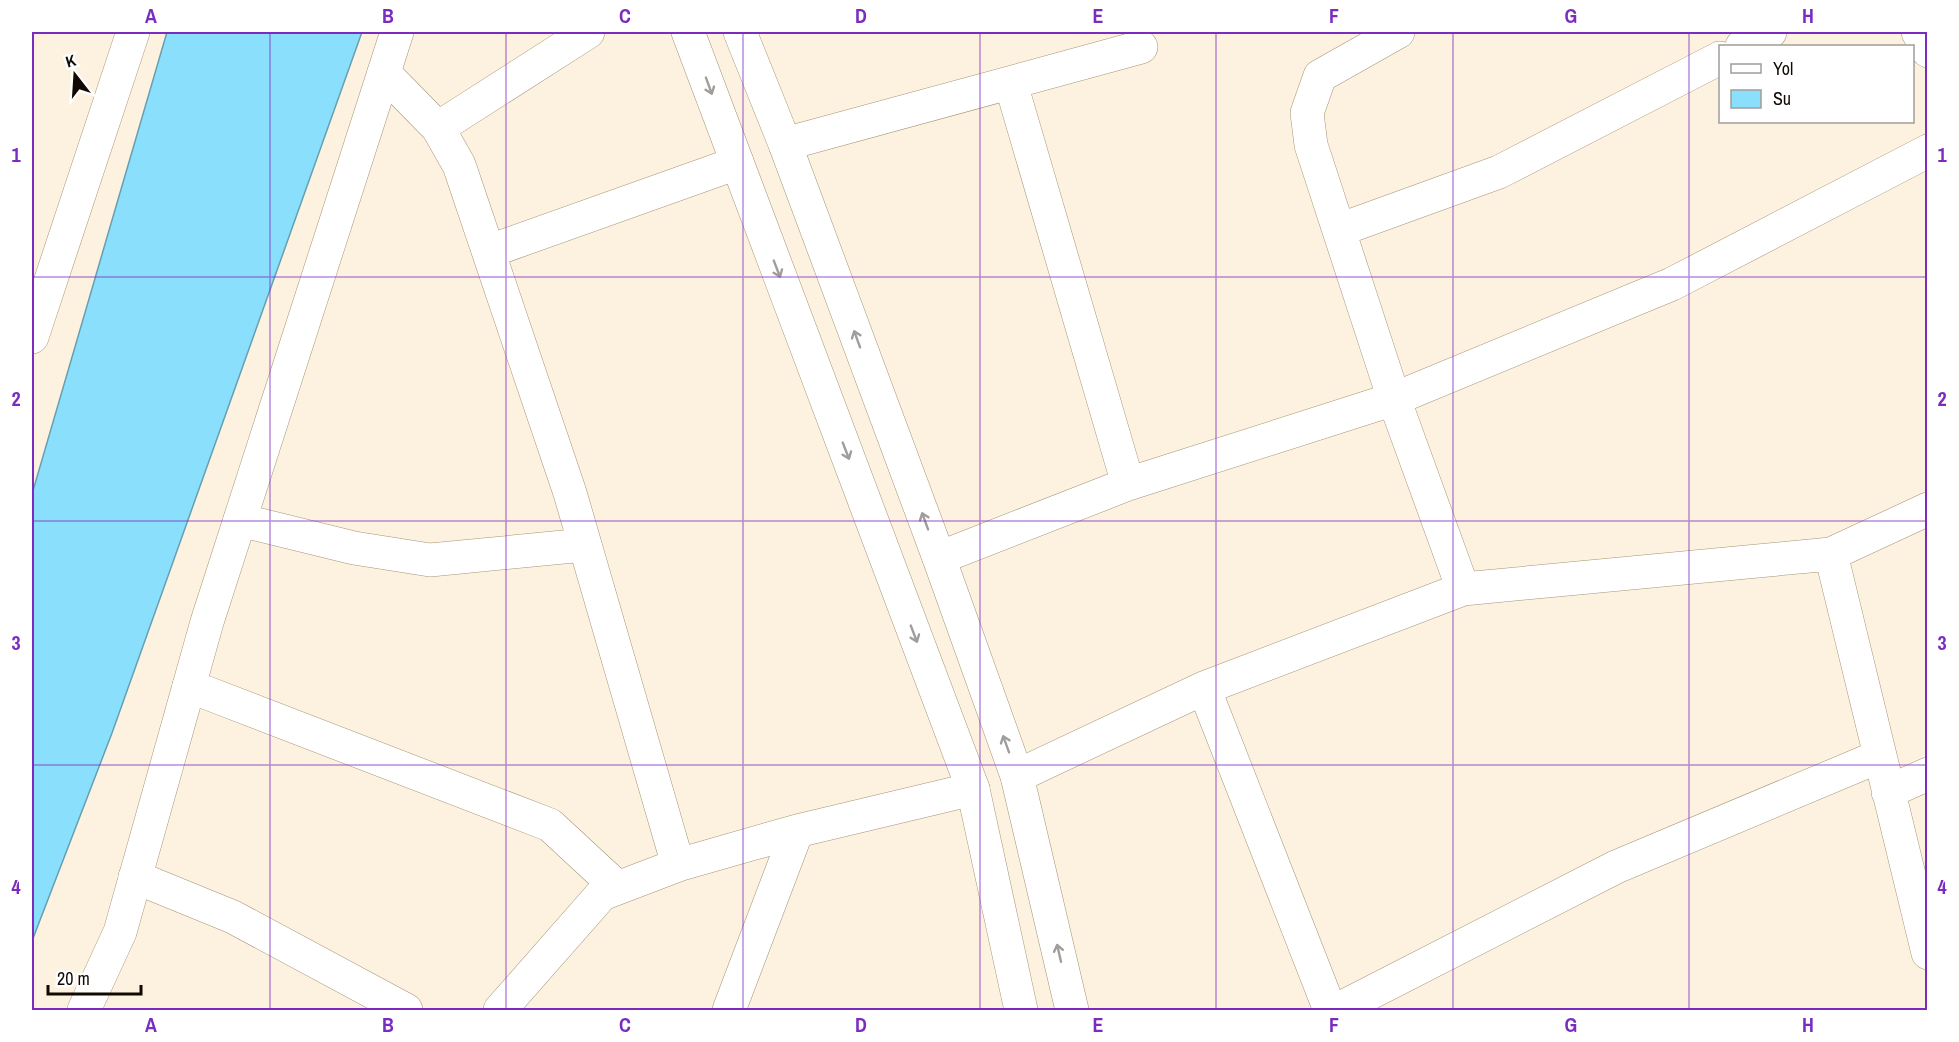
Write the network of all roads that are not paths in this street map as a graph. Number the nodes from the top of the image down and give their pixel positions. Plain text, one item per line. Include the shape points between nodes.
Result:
1 (132, 32) edge
2 (397, 32) edge
3 (588, 32) edge
4 (688, 32) edge
5 (740, 32) edge
6 (1398, 32) edge
7 (1770, 32) edge
8 (1918, 32) edge
9 (1744, 45) edge
10 (1141, 47) dead end
11 (1928, 51) edge
12 (1719, 59) edge
13 (384, 74) junction
14 (1011, 84) junction
15 (438, 128) junction
16 (785, 144) junction
17 (1928, 151) edge
18 (737, 163) junction
19 (1339, 230) junction
20 (490, 251) junction
21 (32, 337) edge
22 (1394, 399) junction
23 (1128, 484) junction
24 (1928, 509) edge
25 (240, 520) junction
26 (584, 545) junction
27 (1831, 554) junction
28 (939, 558) junction
29 (1463, 589) junction
30 (189, 686) junction
31 (1204, 688) junction
32 (1880, 756) junction
33 (1928, 774) edge
34 (1017, 776) junction
35 (973, 789) junction
36 (1888, 792) junction
37 (797, 831) junction
38 (678, 865) junction
39 (135, 877) junction
40 (618, 888) junction
41 (1928, 953) edge
42 (84, 1011) edge
43 (406, 1011) edge
44 (500, 1011) edge
45 (729, 1011) edge
46 (1021, 1011) edge
47 (1072, 1011) edge
48 (1330, 1011) edge
49 (1337, 1011) edge

1 - 21 street
2 - 13 street
3 - 15 street
4 -> 18 street
5 - 16 street
6 - 19 street via 1320,76 1307,113 1311,145
7 - 9 street
8 - 11 street
10 - 14 street
12 - 19 street via 1499,172
13 - 15 street
13 - 25 street
14 - 16 street
14 - 23 street
15 - 20 street via 459,165
28 -> 16 street
17 - 22 street via 1672,284
18 - 20 street
18 -> 35 street
19 - 22 street
20 - 26 street
22 - 23 street
22 - 29 street
23 - 28 street
24 - 27 street
25 - 26 street via 354,548 430,560
25 - 30 street
26 - 38 street
27 - 29 street
27 - 32 street
34 -> 28 street
29 - 31 street
30 - 39 street
30 - 40 street via 550,825
31 - 34 street
31 - 48 street
32 - 36 street
32 - 49 street via 1616,867
33 - 36 street
47 -> 34 street
35 - 37 street
35 - 46 street
36 - 41 street
37 - 38 street
37 - 45 street
38 - 40 street
39 - 42 street via 120,932
39 - 43 street via 233,917
40 - 44 street via 602,894

